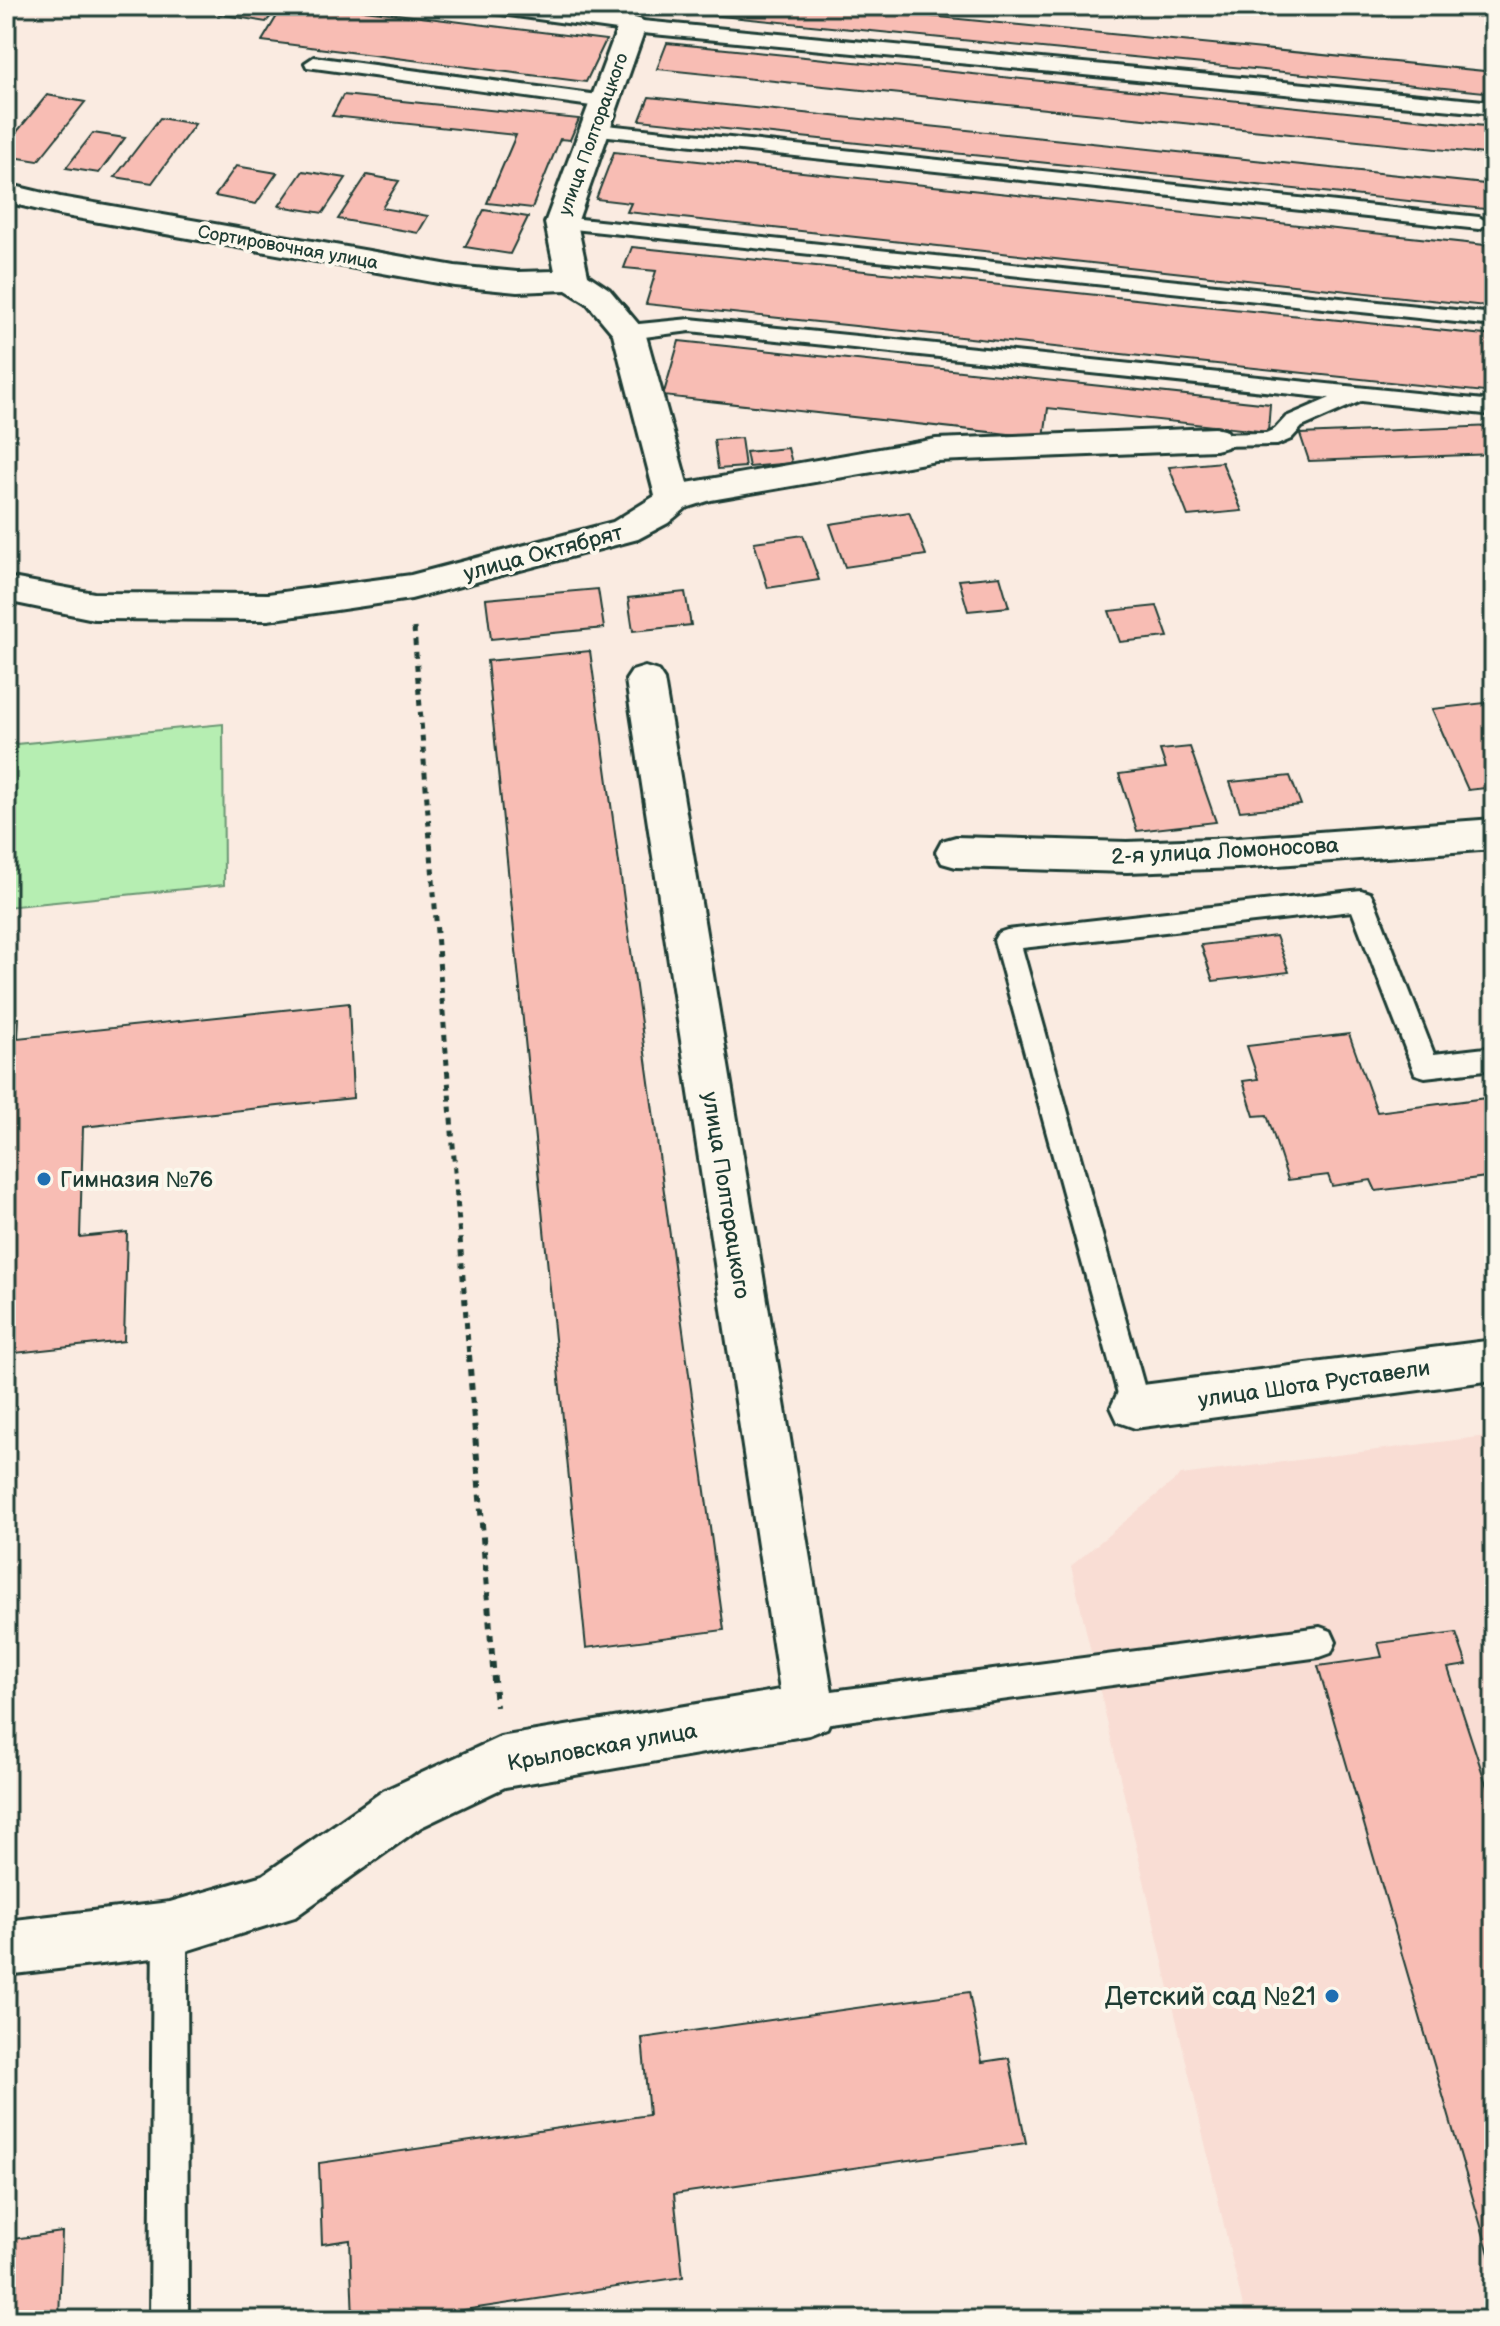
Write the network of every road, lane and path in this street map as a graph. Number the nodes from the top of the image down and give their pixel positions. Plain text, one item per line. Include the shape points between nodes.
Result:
1 (480, 6) edge
2 (632, 26) junction
3 (314, 63) dead end
4 (1494, 108) edge
5 (602, 116) junction
6 (6, 193) edge
7 (561, 223) junction
8 (1479, 223) dead end
9 (573, 280) junction
10 (1494, 320) edge
11 (629, 332) junction
12 (1357, 394) junction
13 (1494, 408) edge
14 (1215, 439) joint
15 (674, 500) junction
16 (411, 587) junction
17 (6, 589) edge
18 (645, 680) dead end
19 (1494, 834) edge
20 (956, 852) dead end
21 (1494, 1058) edge
22 (1494, 1360) edge
23 (1135, 1407) joint
24 (1320, 1642) dead end
25 (809, 1710) junction
26 (500, 1762) junction
27 (170, 1929) junction
28 (6, 1948) edge
29 (169, 2320) edge

1 - 2 lane
2 - 4 lane
2 - 5 street, улица Полторацкого
3 - 5 lane
5 - 7 street, улица Полторацкого
5 - 8 lane
6 - 9 street, Сортировочная улица via 455,276
7 - 9 street, улица Полторацкого
7 - 10 lane
9 - 11 street via 598,296
11 - 12 lane via 690,325
11 - 15 street
12 - 13 lane
12 - 14 lane via 1294,422 1269,440
14 - 15 street, улица Октябрят via 936,450 705,489
15 - 16 street, улица Октябрят via 625,531
16 - 17 street, улица Октябрят via 268,607 193,609 94,606
16 - 26 path
18 - 25 street, улица Полторацкого
19 - 20 street, 2-я улица Ломоносова via 1127,857
21 - 23 lane via 1425,1066 1361,900 1007,940
22 - 23 street, улица Шота Руставели
24 - 25 lane
25 - 26 street, Крыловская улица
26 - 27 street, Крыловская улица via 402,1809 276,1898
27 - 28 street, Крыловская улица
27 - 29 lane

